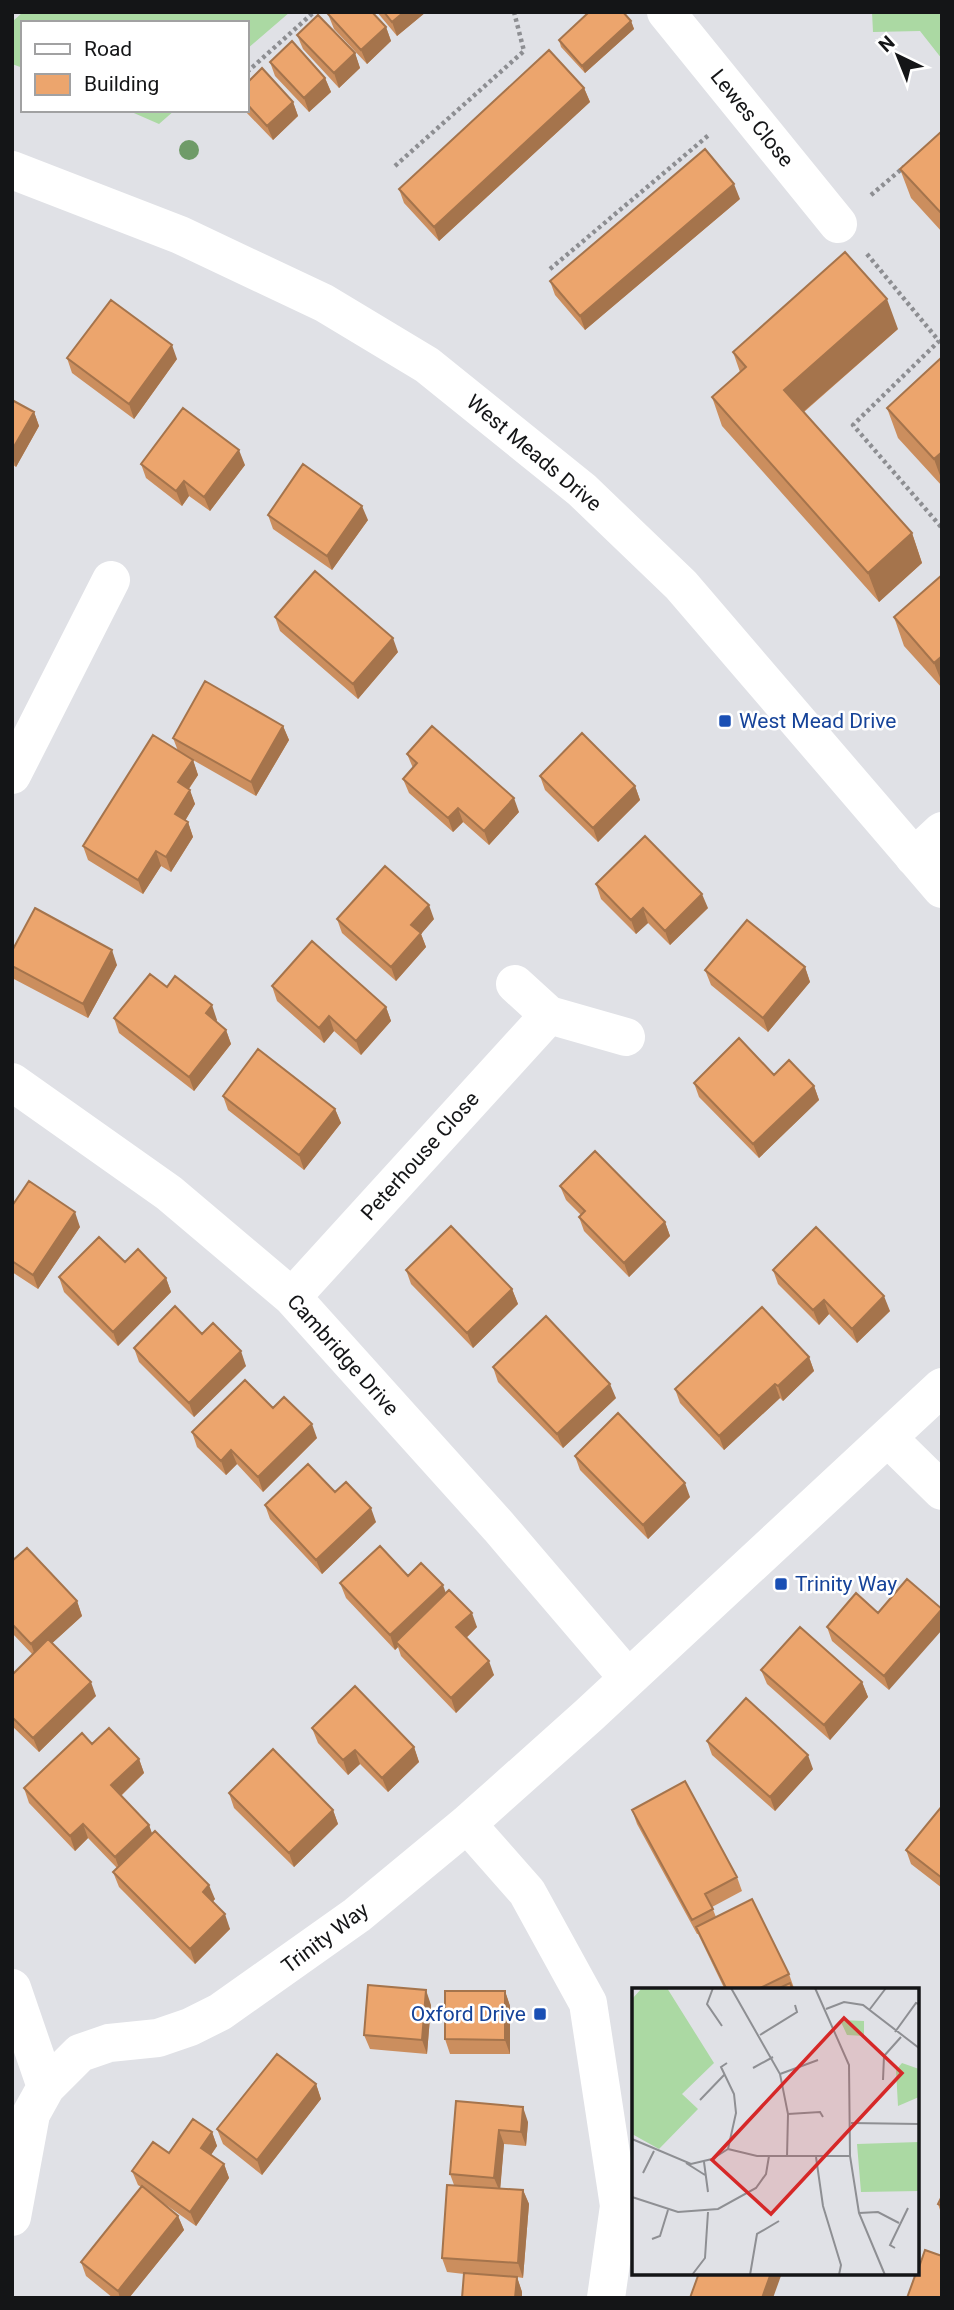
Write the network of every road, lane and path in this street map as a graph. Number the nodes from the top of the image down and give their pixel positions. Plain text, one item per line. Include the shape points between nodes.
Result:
1 (314, 12) edge
2 (514, 12) edge
3 (666, 12) edge
4 (248, 71) edge
5 (712, 133) dead end
6 (911, 161) edge
7 (395, 166) dead end
8 (12, 170) edge
9 (838, 224) joint
10 (872, 259) dead end
11 (550, 269) dead end
12 (942, 528) edge
13 (111, 580) dead end
14 (12, 775) edge
15 (942, 831) edge
16 (914, 857) junction
17 (942, 889) edge
18 (515, 984) dead end
19 (549, 1015) junction
20 (626, 1037) dead end
21 (12, 1082) edge
22 (292, 1297) junction
23 (942, 1387) edge
24 (888, 1438) junction
25 (942, 1491) edge
26 (628, 1678) junction
27 (467, 1824) junction
28 (12, 1988) edge
29 (46, 2087) junction
30 (12, 2217) edge
31 (606, 2298) edge

1 - 4 path
2 - 7 path via 524,51
3 - 9 street, Lewes Close
5 - 11 path
6 - 9 path
8 - 16 street, West Meads Drive via 204,246 324,303 427,365 582,490 681,585
10 - 12 path via 939,341 853,425
13 - 14 street
15 - 16 street
16 - 17 street, West Meads Drive
18 - 19 street
19 - 20 street
19 - 22 street, Peterhouse Close
21 - 22 street, Cambridge Drive via 169,1193
22 - 26 street, Cambridge Drive
23 - 24 street, Trinity Way
24 - 25 street
24 - 26 street, Trinity Way
26 - 27 street, Trinity Way
27 - 29 street, Trinity Way via 357,1915 220,2012 158,2038 109,2043 80,2053
27 - 31 street via 527,1892 588,2003 619,2206
28 - 29 street
29 - 30 street, Trinity Way via 31,2114

